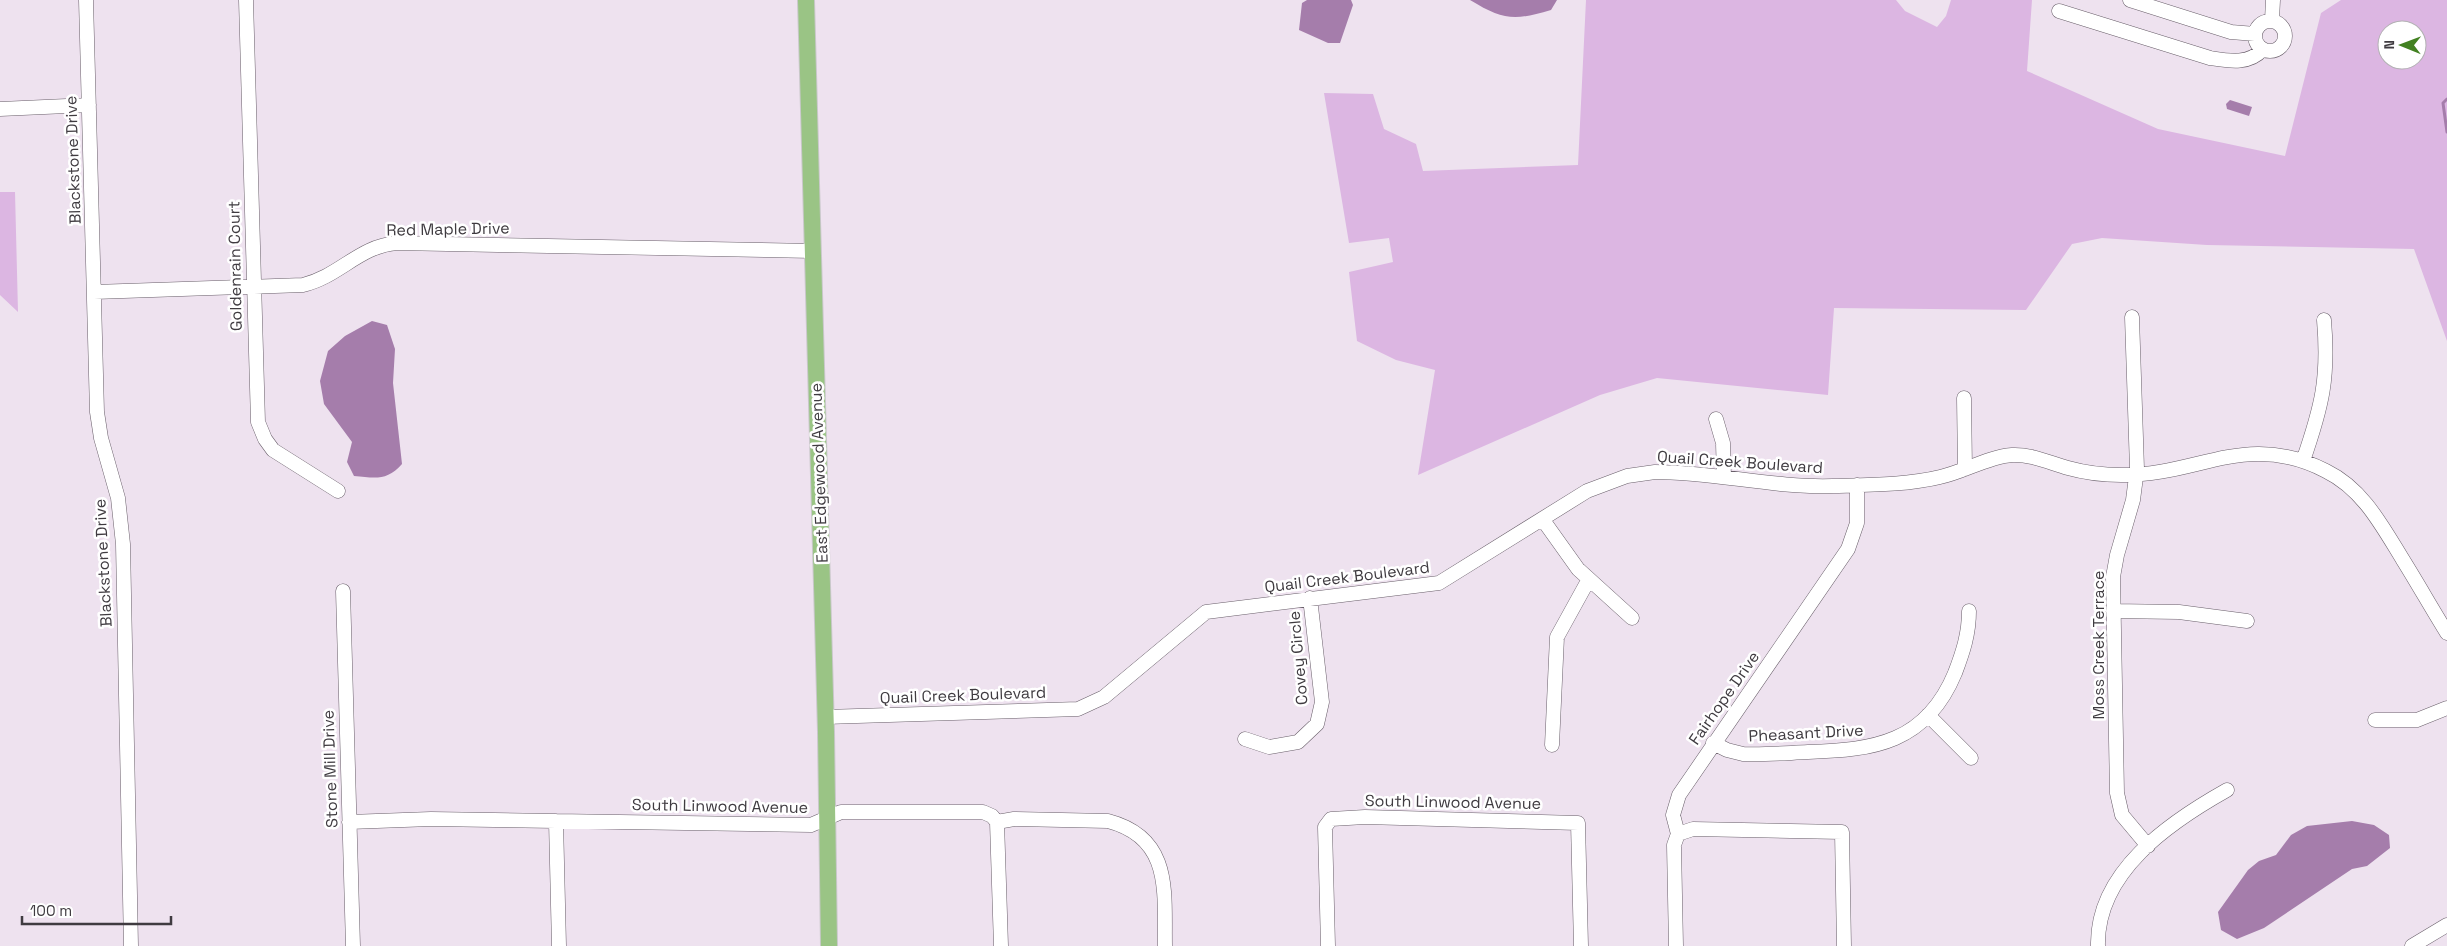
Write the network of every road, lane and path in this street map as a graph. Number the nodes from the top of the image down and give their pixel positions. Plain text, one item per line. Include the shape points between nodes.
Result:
1 (86, 0) edge
2 (246, 0) edge
3 (806, 0) edge
4 (2130, 0) edge
5 (2273, 0) edge
6 (2059, 11) dead end
7 (2272, 20) junction
8 (2254, 34) junction
9 (2262, 49) junction
10 (89, 105) junction
11 (0, 109) edge
12 (813, 251) junction
13 (253, 288) junction
14 (94, 292) junction
15 (2132, 317) dead end
16 (2324, 320) dead end
17 (1964, 398) dead end
18 (1716, 420) dead end
19 (2303, 461) junction
20 (1965, 469) junction
21 (2136, 475) junction
22 (1724, 477) junction
23 (1857, 484) junction
24 (338, 491) dead end
25 (1543, 520) junction
26 (1589, 579) junction
27 (343, 590) dead end
28 (1310, 598) junction
29 (1969, 611) dead end
30 (2113, 612) junction
31 (1632, 618) dead end
32 (2247, 621) dead end
33 (2447, 633) edge
34 (2447, 708) edge
35 (1928, 715) junction
36 (825, 717) junction
37 (2375, 720) dead end
38 (1245, 739) dead end
39 (1713, 743) junction
40 (1552, 745) dead end
41 (1971, 758) dead end
42 (2227, 790) dead end
43 (827, 818) junction
44 (556, 821) junction
45 (349, 822) junction
46 (998, 822) junction
47 (1678, 834) junction
48 (2148, 846) junction
49 (2447, 925) edge
50 (131, 946) edge
51 (353, 946) edge
52 (559, 946) edge
53 (829, 946) edge
54 (1002, 946) edge
55 (1165, 946) edge
56 (1328, 946) edge
57 (1581, 946) edge
58 (1676, 946) edge
59 (1844, 946) edge
60 (2098, 946) edge
61 (2412, 946) edge

1 - 10 street, Blackstone Drive
2 - 13 street, Goldenrain Court
3 - 12 main road, East Edgewood Avenue
4 - 8 street via 2231,32
5 - 7 street
6 - 9 street via 2210,58 2236,62 2250,59
7 - 8 street via 2262,22
7 - 9 street via 2284,29 2285,38 2276,50
8 - 9 street
10 - 11 street
10 - 14 street, Blackstone Drive
12 - 13 street, Red Maple Drive via 396,243 369,250 338,271 312,283
12 - 36 main road, East Edgewood Avenue
13 - 14 street, Red Maple Drive
13 - 24 street, Goldenrain Court via 256,412 265,439 285,459
14 - 50 street, Blackstone Drive via 97,412 118,498 123,544
15 - 21 street, Moss Creek Terrace
16 - 19 street via 2326,383
17 - 20 street
18 - 22 street via 1723,443
19 - 21 street, Quail Creek Boulevard via 2281,455 2244,454
19 - 33 street, Quail Creek Boulevard via 2341,480 2364,501 2379,520
20 - 21 street, Quail Creek Boulevard via 2016,455 2094,473
20 - 23 street, Quail Creek Boulevard via 1934,479
21 - 30 street, Moss Creek Terrace via 2133,500 2114,568
22 - 23 street, Quail Creek Boulevard via 1822,486
22 - 25 street, Quail Creek Boulevard via 1665,472 1627,476 1587,491
23 - 39 street, Fairhope Drive via 1857,523 1848,549
25 - 26 street via 1571,561
25 - 28 street, Quail Creek Boulevard via 1439,583
26 - 31 street
26 - 40 street via 1557,637
27 - 45 street, Stone Mill Drive
28 - 36 street, Quail Creek Boulevard via 1206,612 1104,697 1078,708
28 - 38 street, Covey Circle via 1322,702 1317,724 1298,742 1269,747
29 - 35 street, Pheasant Drive via 1964,650 1949,685
30 - 32 street via 2162,611
30 - 48 street, Moss Creek Terrace via 2117,793 2122,815
34 - 37 street via 2417,720
35 - 39 street, Pheasant Drive via 1898,737 1854,750 1747,754
35 - 41 street
36 - 43 main road, East Edgewood Avenue
39 - 47 street, Fairhope Drive via 1676,802 1673,815
42 - 48 street via 2181,816
43 - 44 street, South Linwood Avenue via 811,825
43 - 46 street, South Linwood Avenue via 841,812 983,812
43 - 53 main road, East Edgewood Avenue
44 - 45 street, South Linwood Avenue
44 - 52 street
45 - 51 street, Stone Mill Drive
46 - 54 street
46 - 55 street via 1014,819 1098,820 1119,824 1139,835 1150,845 1163,874
47 - 58 street, Fairhope Drive via 1674,845
47 - 59 street via 1693,829 1842,832
48 - 60 street via 2117,879 2108,895 2101,913
49 - 61 street
56 - 57 street, South Linwood Avenue via 1325,832 1328,822 1337,818 1365,817 1578,823

